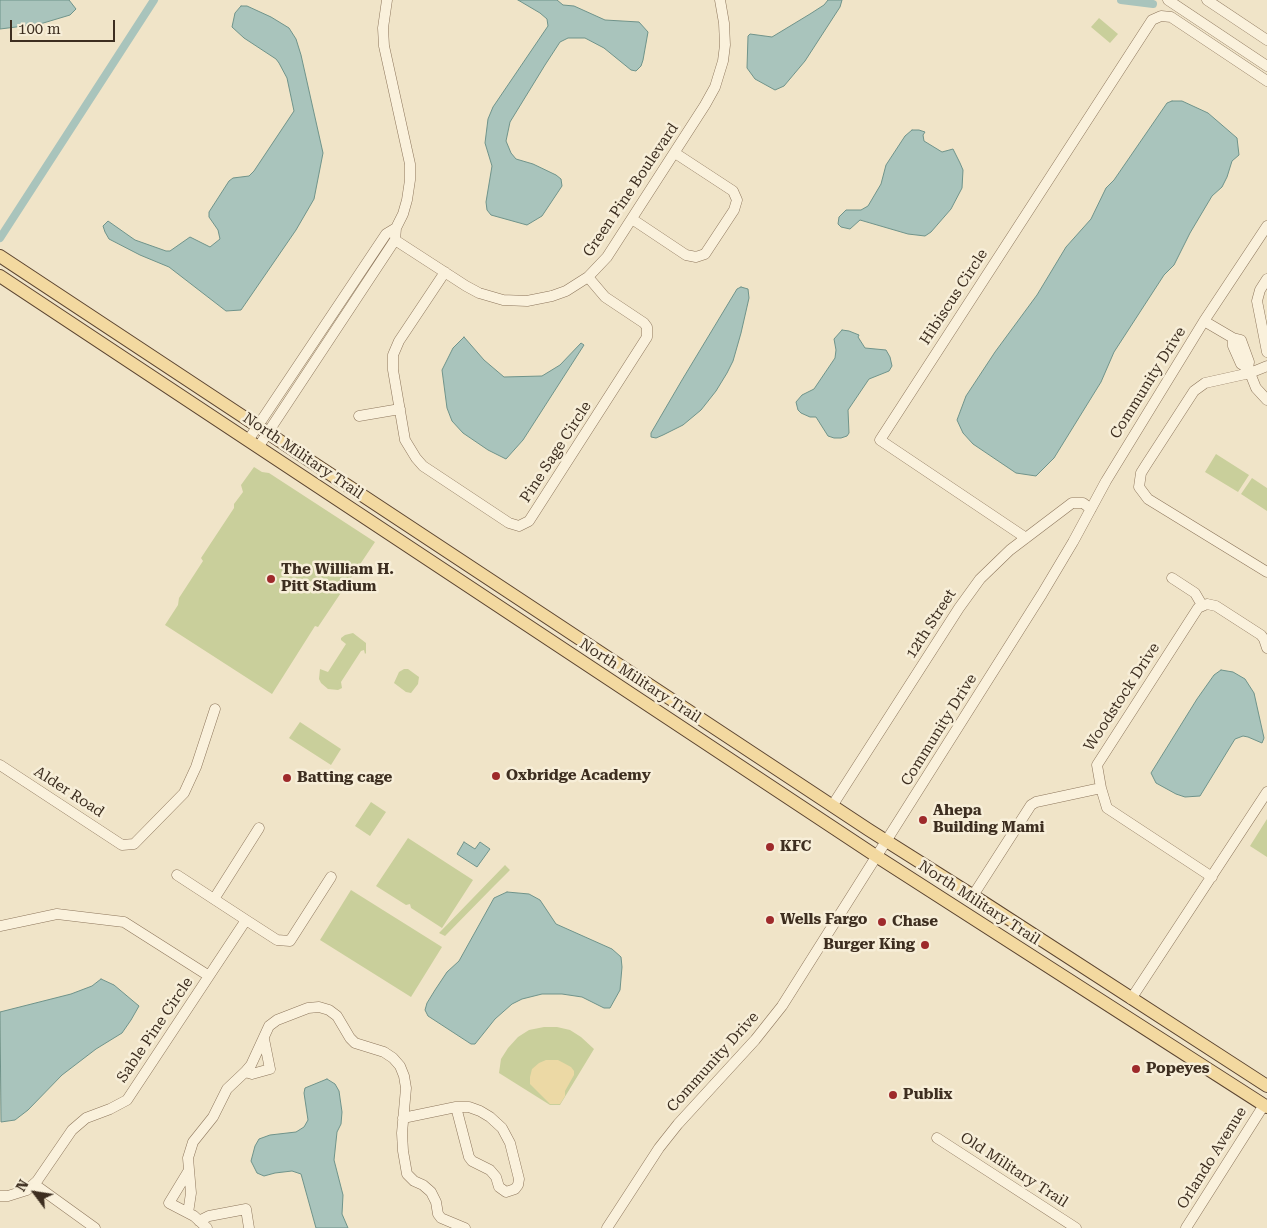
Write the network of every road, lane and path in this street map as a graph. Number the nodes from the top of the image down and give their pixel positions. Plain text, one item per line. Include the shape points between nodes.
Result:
1 (387, 0) edge
2 (720, 0) edge
3 (1168, 0) edge
4 (1207, 0) edge
5 (1267, 40) edge
6 (1267, 66) edge
7 (1267, 81) edge
8 (675, 153) junction
9 (632, 220) junction
10 (1267, 226) edge
11 (396, 228) junction
12 (395, 240) junction
13 (0, 256) edge
14 (445, 272) junction
15 (0, 276) edge
16 (588, 277) junction
17 (1267, 279) edge
18 (1204, 321) junction
19 (1267, 352) edge
20 (1267, 366) edge
21 (1249, 371) junction
22 (1267, 400) edge
23 (400, 409) junction
24 (359, 416) dead end
25 (263, 429) junction
26 (254, 443) junction
27 (1091, 509) junction
28 (1026, 538) junction
29 (1267, 572) edge
30 (1172, 578) dead end
31 (1202, 605) junction
32 (576, 636) junction
33 (1267, 648) edge
34 (566, 651) junction
35 (216, 709) dead end
36 (0, 765) edge
37 (1101, 788) junction
38 (1267, 792) edge
39 (832, 806) junction
40 (1263, 806) edge
41 (259, 828) dead end
42 (886, 841) junction
43 (876, 856) junction
44 (177, 875) dead end
45 (331, 877) dead end
46 (1212, 877) junction
47 (972, 896) junction
48 (214, 899) junction
49 (246, 920) junction
50 (0, 926) edge
51 (209, 976) junction
52 (1131, 999) junction
53 (1105, 1003) junction
54 (1148, 1009) junction
55 (1124, 1015) junction
56 (264, 1039) junction
57 (245, 1072) junction
58 (1266, 1094) edge
59 (456, 1106) junction
60 (403, 1118) junction
61 (937, 1138) dead end
62 (190, 1170) junction
63 (34, 1184) junction
64 (0, 1196) edge
65 (188, 1213) junction
66 (203, 1225) edge
67 (95, 1228) edge
68 (249, 1228) edge
69 (465, 1228) edge
70 (607, 1228) edge
71 (1076, 1228) edge
72 (1186, 1228) edge

1 - 11 street via 384,46 410,164 407,200
2 - 8 street, Green Pine Boulevard via 725,34 723,61 710,97
3 - 6 street
4 - 5 street
7 - 28 street, Hibiscus Circle via 1171,17 1156,17 880,440
8 - 9 street, Green Pine Boulevard
8 - 9 street via 733,191 737,200 734,210 705,254 696,257 686,255
9 - 16 street, Green Pine Boulevard via 607,257
10 - 18 street, Community Drive
11 - 12 street
11 - 25 street via 386,234
12 - 14 street, Green Pine Boulevard
12 - 25 street
13 - 25 main road, North Military Trail
14 - 16 street, Green Pine Boulevard via 479,293 517,301 552,296
14 - 23 street, Pine Sage Circle via 394,350 392,365
15 - 26 main road, North Military Trail
16 - 23 street, Pine Sage Circle via 605,297 644,323 647,337 529,521 519,526 509,523 423,466 405,440
17 - 19 street via 1257,301
18 - 21 street via 1233,338 1241,364
18 - 27 street, Community Drive
20 - 21 street
21 - 22 street via 1256,388
21 - 29 street via 1205,383 1194,391 1146,465 1140,487 1148,499
23 - 24 street
25 - 26 street
25 - 32 main road, North Military Trail
26 - 34 main road, North Military Trail
27 - 28 street, 12th Street via 1083,503 1072,502
27 - 42 street, Community Drive via 1042,594
28 - 39 street, 12th Street via 994,564 968,596
30 - 31 street via 1195,593
31 - 33 street via 1216,606 1256,632 1264,639
31 - 37 street, Woodstock Drive via 1099,760 1097,770
32 - 34 main road
32 - 39 main road, North Military Trail
34 - 43 main road, North Military Trail
35 - 36 street, Alder Road via 184,792 134,844 122,845
37 - 46 street, Woodstock Drive via 1104,804 1110,811
37 - 47 street via 1031,805
38 - 40 street
39 - 42 main road, North Military Trail
40 - 46 street
41 - 48 street
42 - 43 street, Community Drive
42 - 47 main road, North Military Trail
43 - 53 main road, North Military Trail
43 - 70 street, Community Drive via 782,1006 659,1148
44 - 48 street
45 - 49 street via 290,941 278,940
46 - 52 street
47 - 52 main road, North Military Trail
48 - 49 street
49 - 51 street
50 - 51 street, Sable Pine Circle via 57,914 124,922
51 - 63 street, Sable Pine Circle via 127,1100 86,1118 72,1130
52 - 53 main road via 1120,1004
52 - 54 main road, North Military Trail
53 - 55 main road, North Military Trail
54 - 55 main road
54 - 58 main road, North Military Trail
55 - 58 main road, North Military Trail via 1243,1091
56 - 57 street
56 - 57 street via 270,1070 252,1074
56 - 60 street via 266,1031 277,1020 314,1007 333,1012 355,1043 384,1052 400,1066 406,1088
57 - 62 street via 227,1089 213,1117 193,1142 189,1152
58 - 72 street, Orlando Avenue
59 - 59 street via 469,1157 490,1170 499,1187 506,1192 515,1189 519,1180 510,1143 502,1128 480,1111
59 - 60 street
60 - 69 street via 407,1174 432,1192 441,1218
61 - 71 street, Old Military Trail
62 - 65 street
62 - 65 street via 169,1203
63 - 64 street, Sable Pine Circle via 19,1194
63 - 67 street
65 - 66 street
66 - 68 street via 208,1216 246,1209

